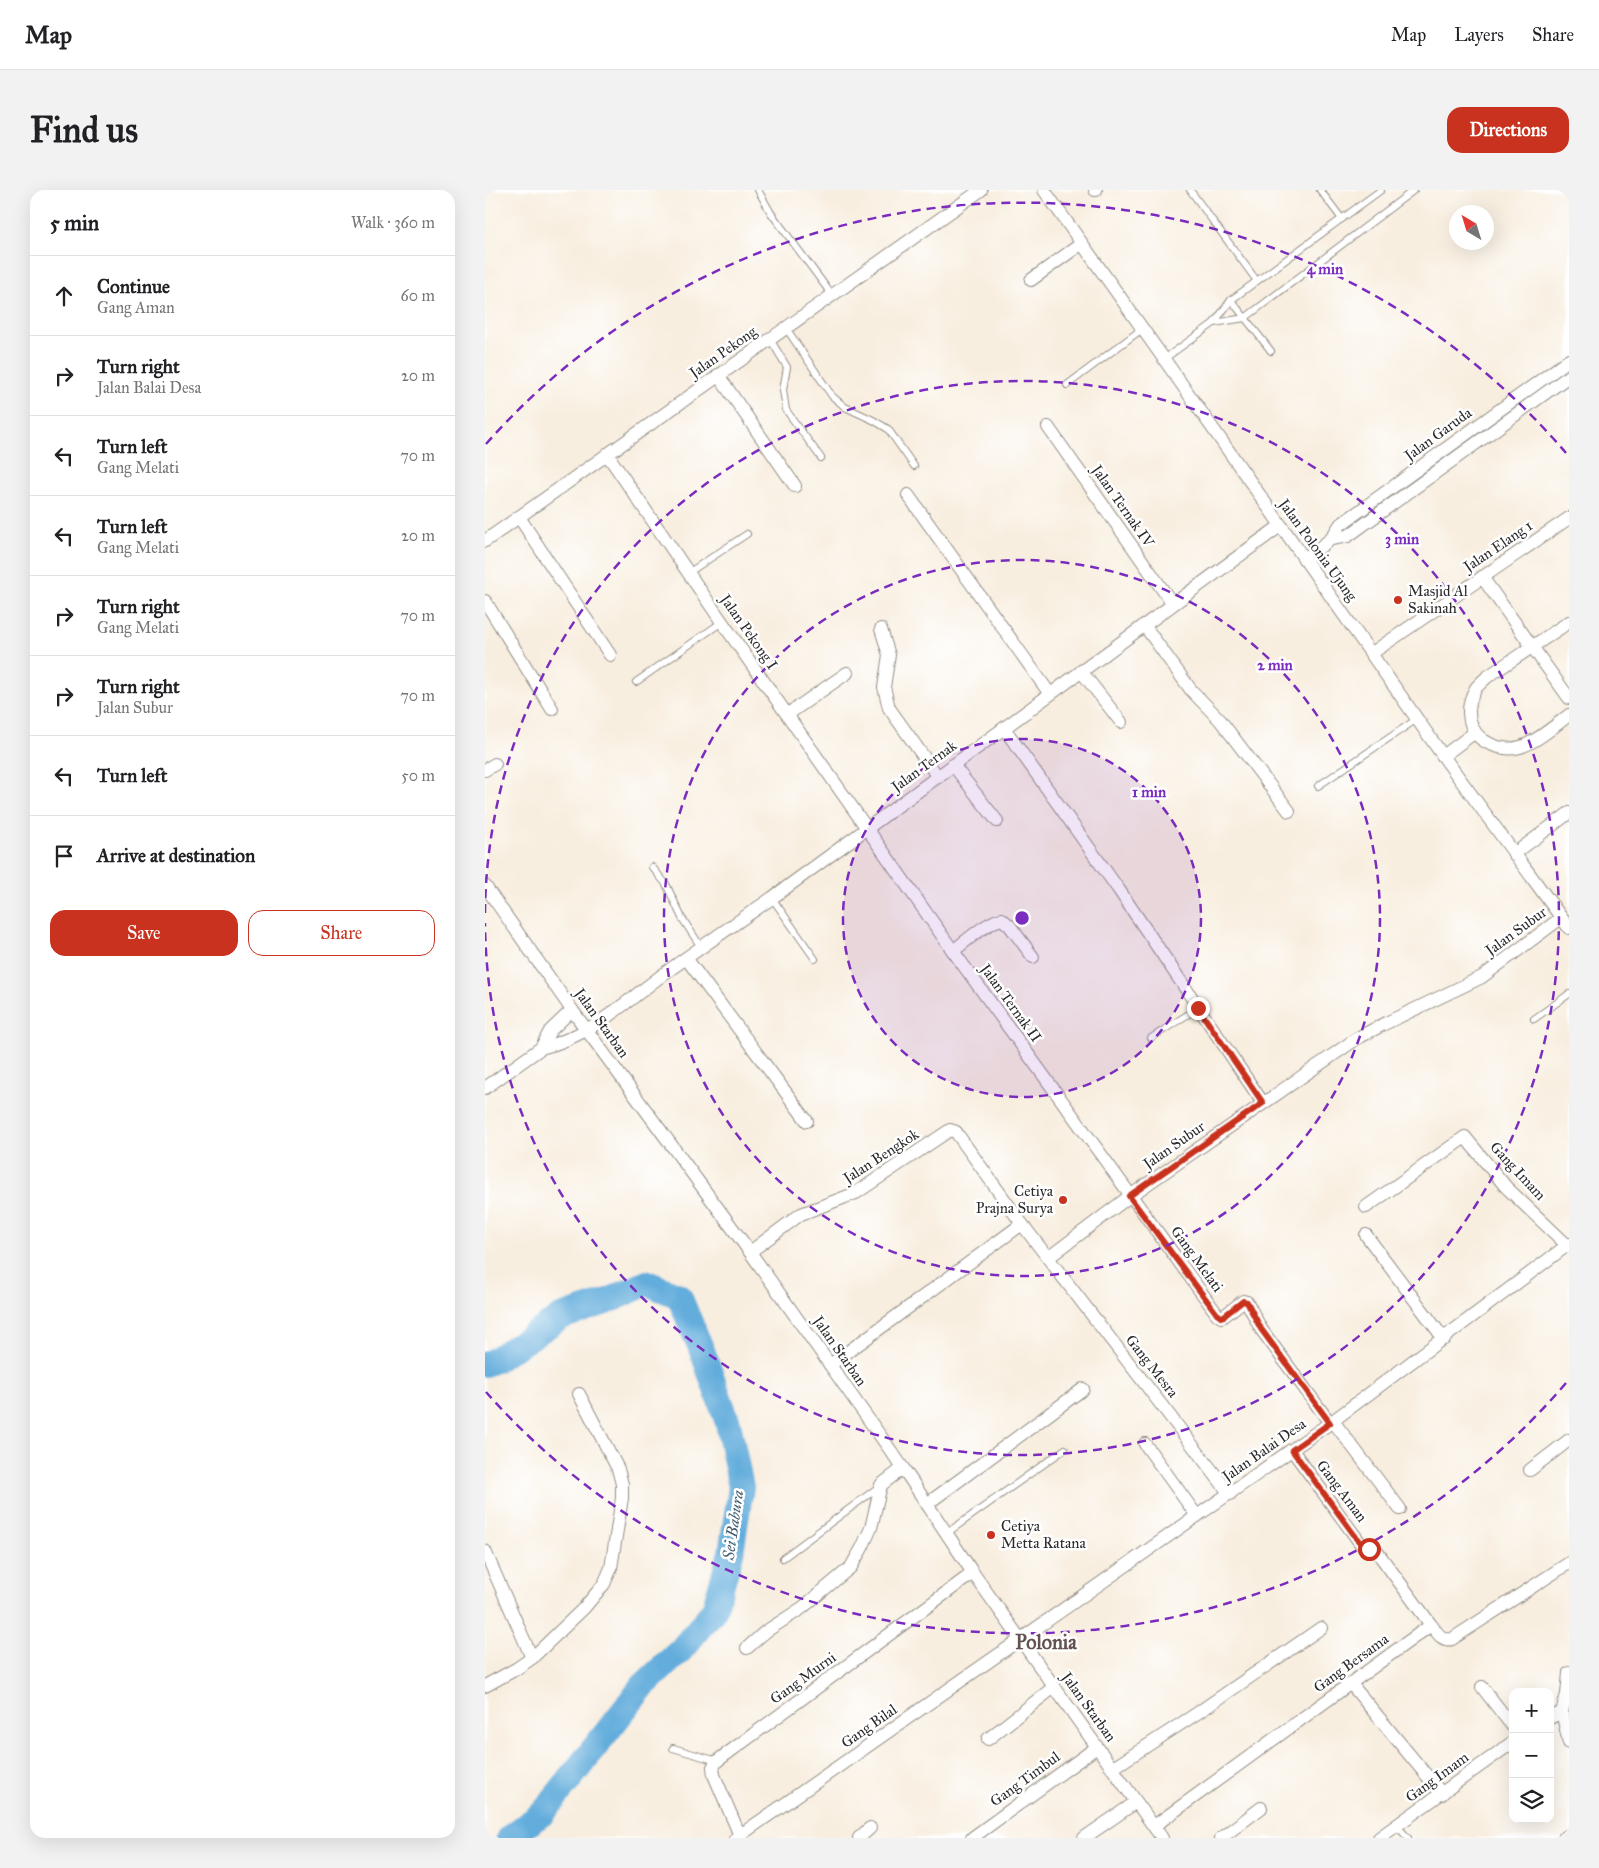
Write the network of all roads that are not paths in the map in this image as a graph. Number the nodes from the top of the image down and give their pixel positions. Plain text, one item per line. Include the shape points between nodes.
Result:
1 (758, 190) edge
2 (981, 190) edge
3 (1044, 190) edge
4 (1190, 190) edge
5 (1320, 190) edge
6 (1381, 190) edge
7 (1414, 190) edge
8 (1342, 219) junction
9 (1081, 244) junction
10 (1031, 280) dead end
11 (1257, 281) junction
12 (832, 295) junction
13 (1231, 300) junction
14 (1245, 318) junction
15 (1214, 323) junction
16 (786, 328) junction
17 (1142, 329) junction
18 (770, 339) junction
19 (1271, 351) dead end
20 (1164, 358) junction
21 (1569, 360) edge
22 (718, 375) junction
23 (1569, 376) edge
24 (1067, 385) dead end
25 (1048, 427) dead end
26 (1483, 430) junction
27 (607, 454) junction
28 (821, 458) dead end
29 (914, 466) dead end
30 (795, 486) dead end
31 (908, 496) dead end
32 (519, 517) junction
33 (1569, 518) edge
34 (1340, 525) junction
35 (1280, 526) junction
36 (747, 534) dead end
37 (1348, 536) junction
38 (1331, 539) junction
39 (485, 541) edge
40 (1304, 559) junction
41 (688, 573) junction
42 (1482, 577) junction
43 (485, 601) edge
44 (1172, 604) junction
45 (722, 622) junction
46 (1569, 622) edge
47 (1144, 625) junction
48 (881, 629) dead end
49 (1532, 647) junction
50 (1372, 653) junction
51 (610, 655) dead end
52 (1081, 671) junction
53 (847, 673) dead end
54 (636, 682) dead end
55 (1050, 694) junction
56 (1569, 698) edge
57 (552, 710) dead end
58 (788, 714) junction
59 (1569, 715) edge
60 (1417, 719) junction
61 (1121, 722) dead end
62 (1004, 728) junction
63 (1474, 732) junction
64 (1443, 756) junction
65 (953, 765) junction
66 (938, 777) junction
67 (1318, 786) dead end
68 (1289, 811) dead end
69 (1569, 813) edge
70 (997, 821) dead end
71 (867, 828) junction
72 (1514, 854) junction
73 (652, 867) dead end
74 (485, 886) edge
75 (772, 898) junction
76 (1565, 923) edge
77 (701, 947) junction
78 (953, 951) junction
79 (1033, 957) dead end
80 (686, 958) junction
81 (815, 959) dead end
82 (1569, 994) edge
83 (1198, 1008) junction
84 (572, 1010) junction
85 (1534, 1019) dead end
86 (587, 1031) junction
87 (1151, 1038) dead end
88 (541, 1048) junction
89 (485, 1088) edge
90 (1263, 1103) junction
91 (807, 1121) dead end
92 (1129, 1196) junction
93 (1366, 1207) dead end
94 (1023, 1224) junction
95 (1366, 1235) dead end
96 (1569, 1245) edge
97 (750, 1252) junction
98 (1048, 1258) junction
99 (1444, 1339) junction
100 (830, 1365) junction
101 (1083, 1389) dead end
102 (579, 1394) dead end
103 (1332, 1422) junction
104 (1569, 1440) edge
105 (1145, 1444) dead end
106 (1065, 1449) dead end
107 (1292, 1450) junction
108 (903, 1468) junction
109 (1530, 1470) dead end
110 (881, 1485) junction
111 (1230, 1494) junction
112 (927, 1504) junction
113 (1400, 1510) dead end
114 (1197, 1516) junction
115 (947, 1532) junction
116 (485, 1551) edge
117 (783, 1558) dead end
118 (1569, 1563) edge
119 (973, 1573) junction
120 (1431, 1625) junction
121 (1321, 1628) dead end
122 (1020, 1639) junction
123 (747, 1648) dead end
124 (533, 1658) junction
125 (1569, 1673) edge
126 (1351, 1684) junction
127 (485, 1686) edge
128 (1482, 1687) dead end
129 (1054, 1688) junction
130 (1562, 1712) junction
131 (1554, 1716) edge
132 (1509, 1722) edge
133 (988, 1739) dead end
134 (1569, 1743) edge
135 (1509, 1745) edge
136 (1097, 1747) junction
137 (673, 1748) dead end
138 (717, 1761) junction
139 (1113, 1768) junction
140 (1442, 1794) junction
141 (1136, 1802) junction
142 (1261, 1808) dead end
143 (1154, 1826) junction
144 (1397, 1826) junction
145 (870, 1828) dead end
146 (1569, 1835) edge
147 (739, 1837) edge
148 (859, 1838) edge
149 (971, 1838) edge
150 (1083, 1838) edge
151 (1162, 1838) edge
152 (1221, 1838) edge
153 (1379, 1838) edge
154 (1408, 1838) edge
155 (1564, 1838) edge

1 - 12 lane via 771,213
2 - 12 street, Jalan Pekong
3 - 9 street, Jalan Polonia Ujung
4 - 11 lane
5 - 8 lane
6 - 8 lane
7 - 14 lane
8 - 11 lane
9 - 10 street
9 - 17 street, Jalan Polonia Ujung
11 - 13 lane
12 - 16 street, Jalan Pekong
13 - 14 lane
13 - 15 lane
14 - 15 lane
14 - 19 lane
15 - 20 lane
16 - 18 street, Jalan Pekong
16 - 29 lane via 832,396 855,413 888,429
17 - 20 street, Jalan Polonia Ujung
17 - 24 lane
18 - 22 street, Jalan Pekong
18 - 28 lane via 787,367 783,390 786,410
20 - 35 street, Jalan Polonia Ujung
21 - 26 street, Jalan Garuda
22 - 27 street, Jalan Pekong
22 - 30 street
23 - 26 street, Jalan Garuda
25 - 44 street, Jalan Ternak IV
26 - 34 street, Jalan Garuda
26 - 37 street, Jalan Garuda
27 - 32 street, Jalan Pekong
27 - 41 street, Jalan Pekong I
31 - 55 street
32 - 39 street, Jalan Pekong
32 - 51 street
33 - 42 street, Jalan Elang 1
34 - 37 street
34 - 38 street, Jalan Garuda
35 - 40 street, Jalan Polonia Ujung
35 - 44 street, Jalan Ternak
36 - 41 lane
37 - 38 street, Jalan Garuda
38 - 40 street, Jalan Garuda
40 - 50 street, Jalan Polonia Ujung
41 - 45 street, Jalan Pekong I
42 - 49 street
42 - 50 street, Jalan Elang 1
43 - 57 street
44 - 47 street, Jalan Ternak
45 - 54 lane
45 - 58 street, Jalan Pekong I
46 - 49 street
47 - 52 street, Jalan Ternak
47 - 68 street via 1191,690 1220,720
48 - 66 street via 889,655 884,687 889,708
49 - 56 street
49 - 63 street via 1487,676 1477,687 1469,716
50 - 60 street, Jalan Polonia Ujung
52 - 55 street, Jalan Ternak
52 - 61 street
53 - 58 street
55 - 62 street, Jalan Ternak
58 - 71 street, Jalan Pekong I
59 - 63 street via 1521,747 1496,747
60 - 64 street, Jalan Polonia Ujung
60 - 67 lane
62 - 65 street, Jalan Ternak
62 - 83 street
63 - 64 street
64 - 72 street, Jalan Polonia Ujung
65 - 66 street, Jalan Ternak
65 - 70 street
66 - 71 street, Jalan Ternak
69 - 72 street
71 - 75 street, Jalan Ternak
71 - 78 street, Jalan Ternak II
72 - 76 street, Jalan Polonia Ujung
73 - 77 lane via 666,884 682,918
74 - 84 street, Jalan Starban
75 - 77 street, Jalan Ternak
75 - 81 lane
76 - 90 street, Jalan Subur via 1482,977 1357,1039
77 - 80 street, Jalan Ternak
78 - 79 street via 1001,919
78 - 92 street, Jalan Ternak II
80 - 86 street, Jalan Ternak
80 - 91 street
82 - 85 lane
83 - 87 lane
83 - 90 street
84 - 86 street, Jalan Starban
84 - 88 street via 550,1031
86 - 88 street, Jalan Ternak
86 - 97 street, Jalan Starban
88 - 89 street
90 - 92 street, Jalan Subur
92 - 98 street, Jalan Subur
92 - 103 street, Gang Melati via 1217,1314 1224,1316 1243,1301 1247,1302 1261,1329
93 - 96 street, Gang Imam via 1465,1137 1506,1187
94 - 97 street, Jalan Bengkok via 953,1130 856,1193 801,1214
94 - 98 street
94 - 100 street
95 - 99 street
96 - 99 street, Jalan Balai Desa
97 - 100 street, Jalan Starban
98 - 111 street, Gang Mesra
99 - 103 street, Jalan Balai Desa
100 - 108 street, Jalan Starban
101 - 112 street
102 - 124 street via 618,1469 622,1484 611,1568 604,1584 585,1608
103 - 107 street, Jalan Balai Desa
103 - 113 street
104 - 109 street
105 - 114 street
106 - 115 lane
107 - 111 street, Jalan Balai Desa
107 - 120 street, Gang Aman via 1361,1544 1375,1545
108 - 110 street
108 - 112 street, Jalan Starban
110 - 117 lane
110 - 123 street via 871,1528 851,1567
111 - 114 street, Jalan Balai Desa
112 - 115 street, Jalan Starban
114 - 122 street, Jalan Balai Desa
115 - 119 street, Jalan Starban
116 - 124 street
118 - 120 street via 1452,1639 1443,1639
119 - 122 street, Jalan Starban
119 - 138 street, Gang Murni
120 - 126 street, Gang Bersama
121 - 139 street
122 - 129 street, Jalan Starban
122 - 147 street, Gang Bilal
124 - 127 street
125 - 130 street
126 - 140 street
126 - 143 street, Gang Bersama
128 - 132 street
129 - 133 street
129 - 136 street, Jalan Starban
130 - 131 street
130 - 134 street
135 - 140 street, Gang Imam
136 - 139 street, Jalan Starban
136 - 149 street, Gang Timbul
137 - 138 lane
138 - 147 street via 713,1767 714,1775
139 - 141 street, Jalan Starban
140 - 144 street, Gang Imam
141 - 143 street, Jalan Starban
141 - 150 street
142 - 152 street
143 - 151 street, Jalan Starban
144 - 153 street, Gang Imam
144 - 154 lane
145 - 148 street
146 - 155 street

